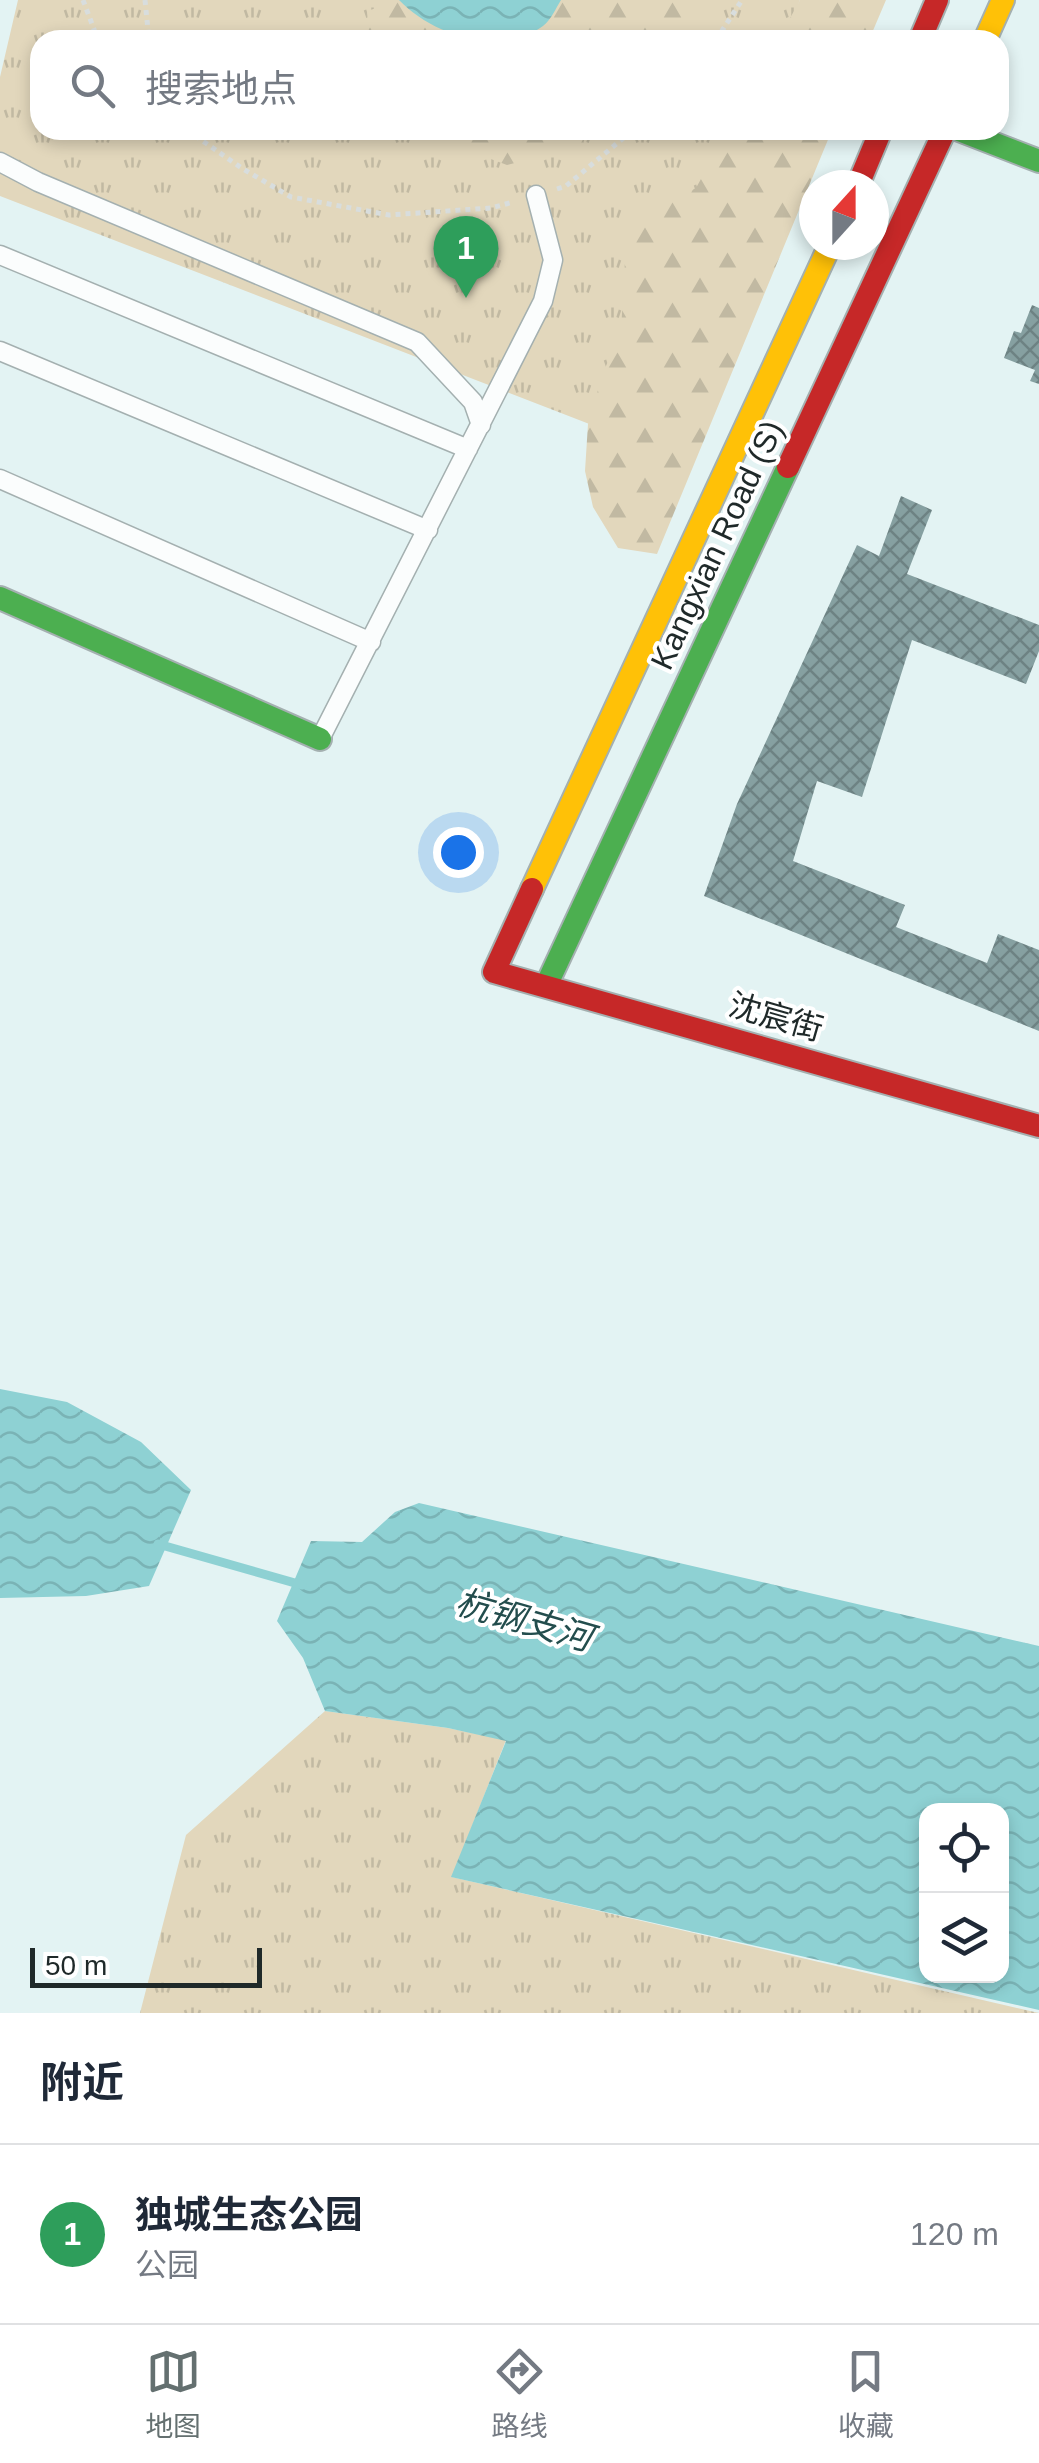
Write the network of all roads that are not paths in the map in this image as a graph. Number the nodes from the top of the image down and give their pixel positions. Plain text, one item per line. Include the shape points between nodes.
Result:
1 (937, 0) edge
2 (1003, 0) edge
3 (924, 30) edge
4 (990, 30) edge
5 (877, 140) edge
6 (940, 140) edge
7 (984, 140) edge
8 (1039, 161) edge
9 (0, 162) edge
10 (864, 170) edge
11 (536, 195) road end
12 (0, 256) edge
13 (823, 260) edge
14 (0, 352) edge
15 (481, 425) junction
16 (468, 449) junction
17 (0, 479) edge
18 (428, 530) junction
19 (0, 598) edge
20 (371, 642) junction
21 (320, 739) joint
22 (494, 972) joint
23 (546, 986) junction
24 (1039, 1126) edge

1 - 3 street
2 - 4 street
5 - 10 street
6 - 23 street, Kangxian Road (S)
7 - 8 street
9 - 15 lane via 417,342 473,402
11 - 15 lane via 554,260 543,301
12 - 16 lane
13 - 22 street, Kangxian Road (S)
14 - 18 lane
15 - 16 lane
16 - 18 lane
17 - 20 lane
18 - 20 lane
19 - 21 street
20 - 21 lane
22 - 23 street, 沈宸街
23 - 24 street, 沈宸街

